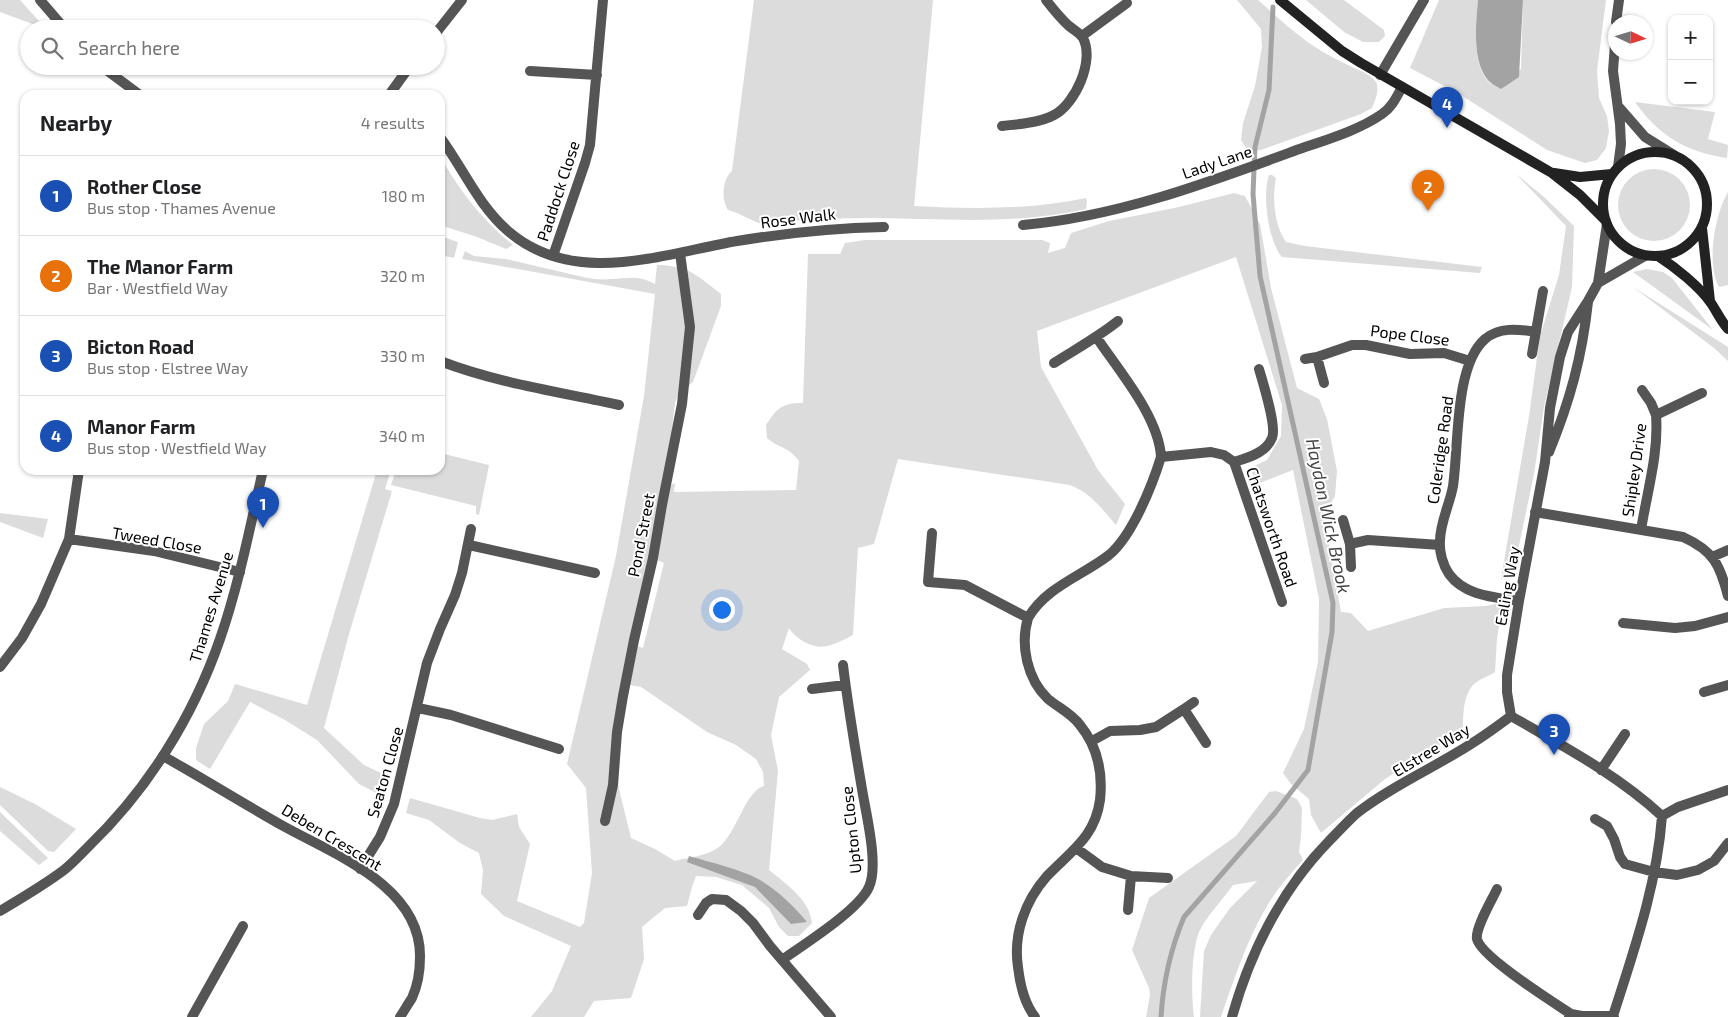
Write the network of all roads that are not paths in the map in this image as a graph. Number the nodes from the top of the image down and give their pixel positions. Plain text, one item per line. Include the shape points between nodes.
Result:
1 (40, 0) edge
2 (462, 0) edge
3 (603, 0) edge
4 (1046, 0) edge
5 (1280, 0) edge
6 (1424, 0) edge
7 (1620, 0) edge
8 (1127, 2) dead end
9 (1617, 15) edge
10 (57, 20) edge
11 (445, 22) edge
12 (1082, 36) junction
13 (1614, 60) edge
14 (530, 71) dead end
15 (113, 75) edge
16 (404, 75) edge
17 (1380, 75) junction
18 (597, 76) junction
19 (1402, 87) junction
20 (133, 90) edge
21 (394, 90) edge
22 (1618, 106) junction
23 (1002, 126) dead end
24 (445, 144) edge
25 (1674, 155) junction
26 (1615, 171) junction
27 (1552, 173) junction
28 (1606, 222) junction
29 (1023, 225) dead end
30 (884, 227) dead end
31 (1702, 227) junction
32 (680, 253) junction
33 (553, 256) junction
34 (1645, 256) junction
35 (1658, 256) junction
36 (1598, 283) junction
37 (1543, 291) dead end
38 (1588, 301) junction
39 (1710, 301) junction
40 (1118, 321) dead end
41 (1728, 329) edge
42 (1536, 332) junction
43 (1096, 338) junction
44 (1532, 354) dead end
45 (1317, 357) junction
46 (1305, 359) dead end
47 (1470, 361) junction
48 (445, 363) edge
49 (1054, 363) dead end
50 (1259, 369) dead end
51 (1324, 383) dead end
52 (1642, 390) dead end
53 (1702, 393) dead end
54 (619, 405) dead end
55 (1656, 415) junction
56 (1161, 457) junction
57 (1234, 462) junction
58 (1545, 462) junction
59 (78, 475) edge
60 (263, 475) edge
61 (1535, 512) junction
62 (1343, 520) dead end
63 (471, 529) dead end
64 (1641, 530) junction
65 (932, 533) dead end
66 (69, 539) junction
67 (1350, 544) junction
68 (469, 545) junction
69 (1440, 545) junction
70 (1728, 550) edge
71 (1712, 557) junction
72 (1351, 567) dead end
73 (240, 572) junction
74 (595, 573) dead end
75 (1728, 596) edge
76 (1518, 601) junction
77 (1282, 602) dead end
78 (1728, 617) edge
79 (1028, 618) junction
80 (1623, 623) dead end
81 (843, 665) dead end
82 (0, 667) edge
83 (846, 685) junction
84 (1728, 685) edge
85 (812, 689) dead end
86 (1704, 692) dead end
87 (1194, 702) dead end
88 (418, 708) junction
89 (1184, 709) junction
90 (1511, 716) junction
91 (1625, 734) dead end
92 (1092, 741) junction
93 (1206, 743) dead end
94 (559, 749) dead end
95 (163, 756) junction
96 (1601, 770) junction
97 (1728, 790) edge
98 (1662, 816) junction
99 (1595, 819) dead end
100 (605, 821) dead end
101 (1728, 844) edge
102 (1076, 848) junction
103 (360, 868) junction
104 (1654, 872) junction
105 (1130, 876) junction
106 (1168, 878) dead end
107 (1497, 889) dead end
108 (1128, 910) dead end
109 (0, 911) edge
110 (698, 915) dead end
111 (243, 926) dead end
112 (782, 960) junction
113 (1570, 1016) edge
114 (1613, 1016) edge
115 (192, 1017) edge
116 (400, 1017) edge
117 (831, 1017) edge
118 (1033, 1017) edge
119 (1232, 1017) edge

1 - 10 street
2 - 11 street
3 - 18 street, Paddock Close
4 - 12 street
5 - 17 main road via 1342,51
6 - 17 street
7 - 9 street
8 - 12 street
12 - 23 street via 1086,44 1086,65 1075,93 1065,106 1043,120
13 - 22 street
14 - 18 street
15 - 20 street
16 - 21 street
17 - 19 main road
18 - 33 street, Paddock Close via 586,164
19 - 27 main road
19 - 29 street, Lady Lane via 1390,108 1339,135 1176,192 1102,212
22 - 25 street via 1645,137
22 - 26 street via 1621,144
24 - 33 street, Rose Walk via 478,198 496,220 528,246
25 - 26 main road via 1640,154 1624,161
25 - 31 main road via 1696,171 1704,186 1707,211
26 - 27 main road via 1580,177
26 - 28 main road via 1603,198
27 - 28 main road
28 - 34 main road via 1622,245
28 - 36 street, Ealing Way
30 - 32 street, Rose Walk via 818,230
31 - 35 main road via 1683,248
31 - 39 main road
32 - 33 street, Rose Walk via 611,263
32 - 100 street, Pond Street via 690,327 682,404 616,732 613,784
34 - 35 main road
34 - 36 street
35 - 39 main road
36 - 38 street, Ealing Way
37 - 42 street
38 - 58 street, Ealing Way via 1578,369
38 - 58 street, Ealing Way via 1568,332 1560,357 1550,408
39 - 41 main road
40 - 43 street
42 - 44 street
42 - 47 street, Coleridge Road via 1508,330 1492,334 1478,346
43 - 49 street
43 - 56 street via 1147,413 1158,437
45 - 46 street, Pope Close
45 - 47 street, Pope Close via 1352,345 1366,345 1410,354 1444,353
45 - 51 street
47 - 69 street, Coleridge Road via 1460,410 1453,488
48 - 54 street via 509,381
50 - 57 street, Chatsworth Road via 1274,436 1260,451
52 - 55 street, Shipley Drive
53 - 55 street, Shipley Drive
55 - 64 street, Shipley Drive via 1657,432
56 - 57 street, Chatsworth Road via 1212,452
56 - 79 street via 1147,497 1119,546 1046,596
57 - 77 street, Chatsworth Road
58 - 61 street, Ealing Way
59 - 66 street
60 - 73 street, Thames Avenue
61 - 64 street, Shipley Drive
61 - 76 street, Ealing Way
62 - 67 street
63 - 68 street, Seaton Close
64 - 71 street, Shipley Drive via 1683,538
65 - 79 street via 928,582 965,585
66 - 73 street, Tweed Close via 154,551
66 - 82 street via 41,604 22,638
67 - 69 street via 1368,540
67 - 72 street
68 - 74 street
68 - 88 street, Seaton Close via 455,595 427,663
69 - 76 street, Coleridge Road via 1444,565 1462,586 1474,592
70 - 71 street
71 - 75 street, Shipley Drive via 1719,567
73 - 95 street, Thames Avenue via 204,679
76 - 90 street, Ealing Way via 1507,675
78 - 80 street via 1675,628
79 - 92 street via 1026,652 1034,681
81 - 83 street, Upton Close
83 - 85 street
83 - 112 street, Upton Close via 869,835 872,878 869,888 851,909
84 - 86 street
87 - 89 street
88 - 94 street, Seaton Close
88 - 103 street, Seaton Close via 394,804 380,838
89 - 92 street via 1156,727 1115,730
89 - 93 street
90 - 96 street
90 - 119 street, Elstree Way via 1364,808 1319,852 1295,882 1259,942
91 - 96 street
92 - 102 street via 1100,764 1100,801 1092,826
95 - 103 street, Deben Crescent
95 - 109 street, Thames Avenue via 118,815 65,869
96 - 98 street
97 - 98 street via 1678,807
98 - 104 street
99 - 104 street via 1607,826 1626,864
101 - 104 street via 1714,861 1698,870 1677,875
102 - 105 street via 1102,867
102 - 118 street via 1040,885 1021,922 1017,961 1019,978
103 - 116 street, Deben Crescent via 405,907 418,935 419,975 412,997
104 - 114 street via 1636,946
105 - 106 street
105 - 108 street
107 - 113 street via 1477,940 1494,960
110 - 112 street via 712,899 726,900 753,923
111 - 115 street
112 - 117 street
113 - 114 street

